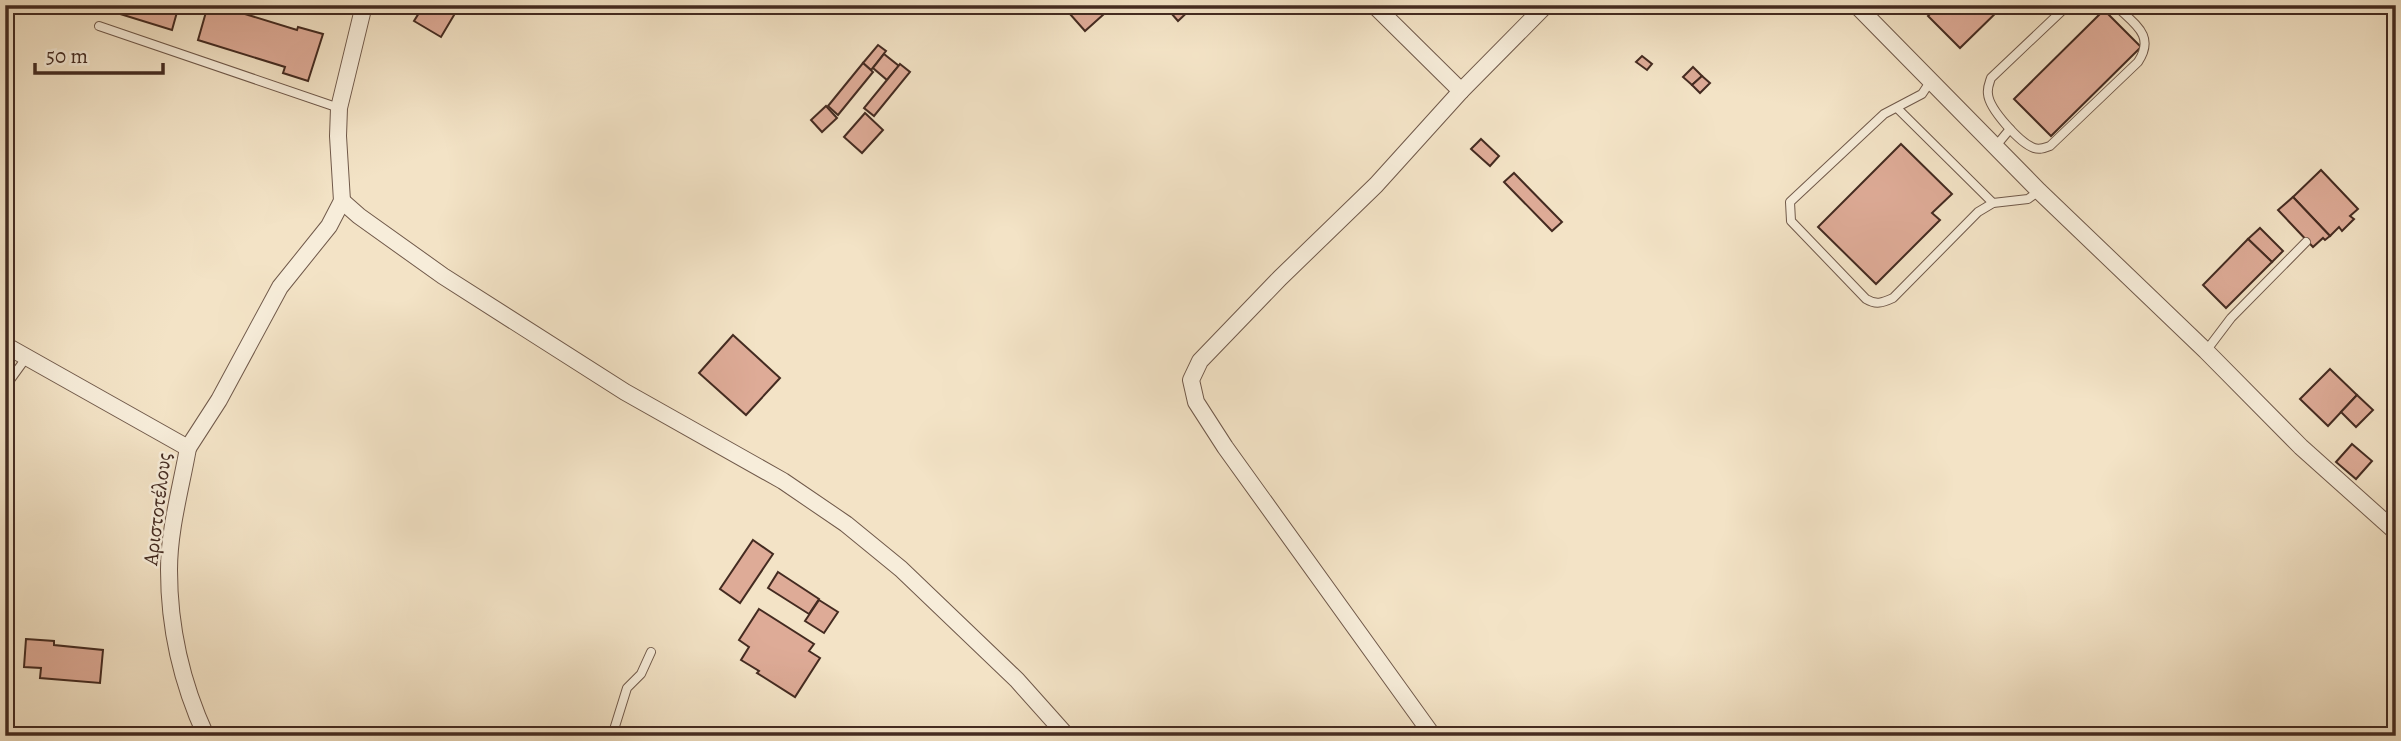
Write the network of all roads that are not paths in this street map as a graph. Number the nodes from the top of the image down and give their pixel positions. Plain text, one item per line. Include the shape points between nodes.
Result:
1 (364, 5) edge
2 (1546, 5) edge
3 (1856, 5) edge
4 (2068, 5) edge
5 (2115, 5) edge
6 (1377, 6) edge
7 (99, 26) dead end
8 (1930, 82) junction
9 (1461, 91) junction
10 (339, 108) junction
11 (1897, 108) junction
12 (2010, 129) junction
13 (1995, 147) junction
14 (2039, 191) junction
15 (342, 201) junction
16 (1993, 203) junction
17 (2306, 242) dead end
18 (5, 345) edge
19 (2206, 351) junction
20 (26, 358) junction
21 (5, 387) edge
22 (188, 448) junction
23 (2396, 532) edge
24 (650, 652) dead end
25 (206, 736) edge
26 (612, 736) edge
27 (1067, 736) edge
28 (1433, 736) edge

1 - 10 street
2 - 9 street
3 - 8 street
4 - 12 lane via 1991,78 1990,103
5 - 12 lane via 2143,33 2147,43 2138,62 2050,146 2037,149
6 - 9 street
7 - 10 lane
8 - 11 lane via 1922,94
8 - 13 street
9 - 28 street via 1376,186 1200,361 1191,380 1196,402 1225,447
10 - 15 street
11 - 16 lane
11 - 16 lane via 1884,114 1790,202 1791,220 1866,299 1882,303 1893,298
12 - 13 lane
13 - 14 street
14 - 16 lane via 2028,199
14 - 19 street
15 - 22 street via 329,226 280,287
15 - 27 street via 443,275 625,392 783,481 846,524 901,569
17 - 19 lane via 2231,318
18 - 20 street, Αριστοτέλους
19 - 23 street via 2301,447
20 - 21 lane
20 - 22 street, Αριστοτέλους
22 - 25 street, Αριστοτέλους via 169,568 171,614 183,673
24 - 26 lane via 627,688

